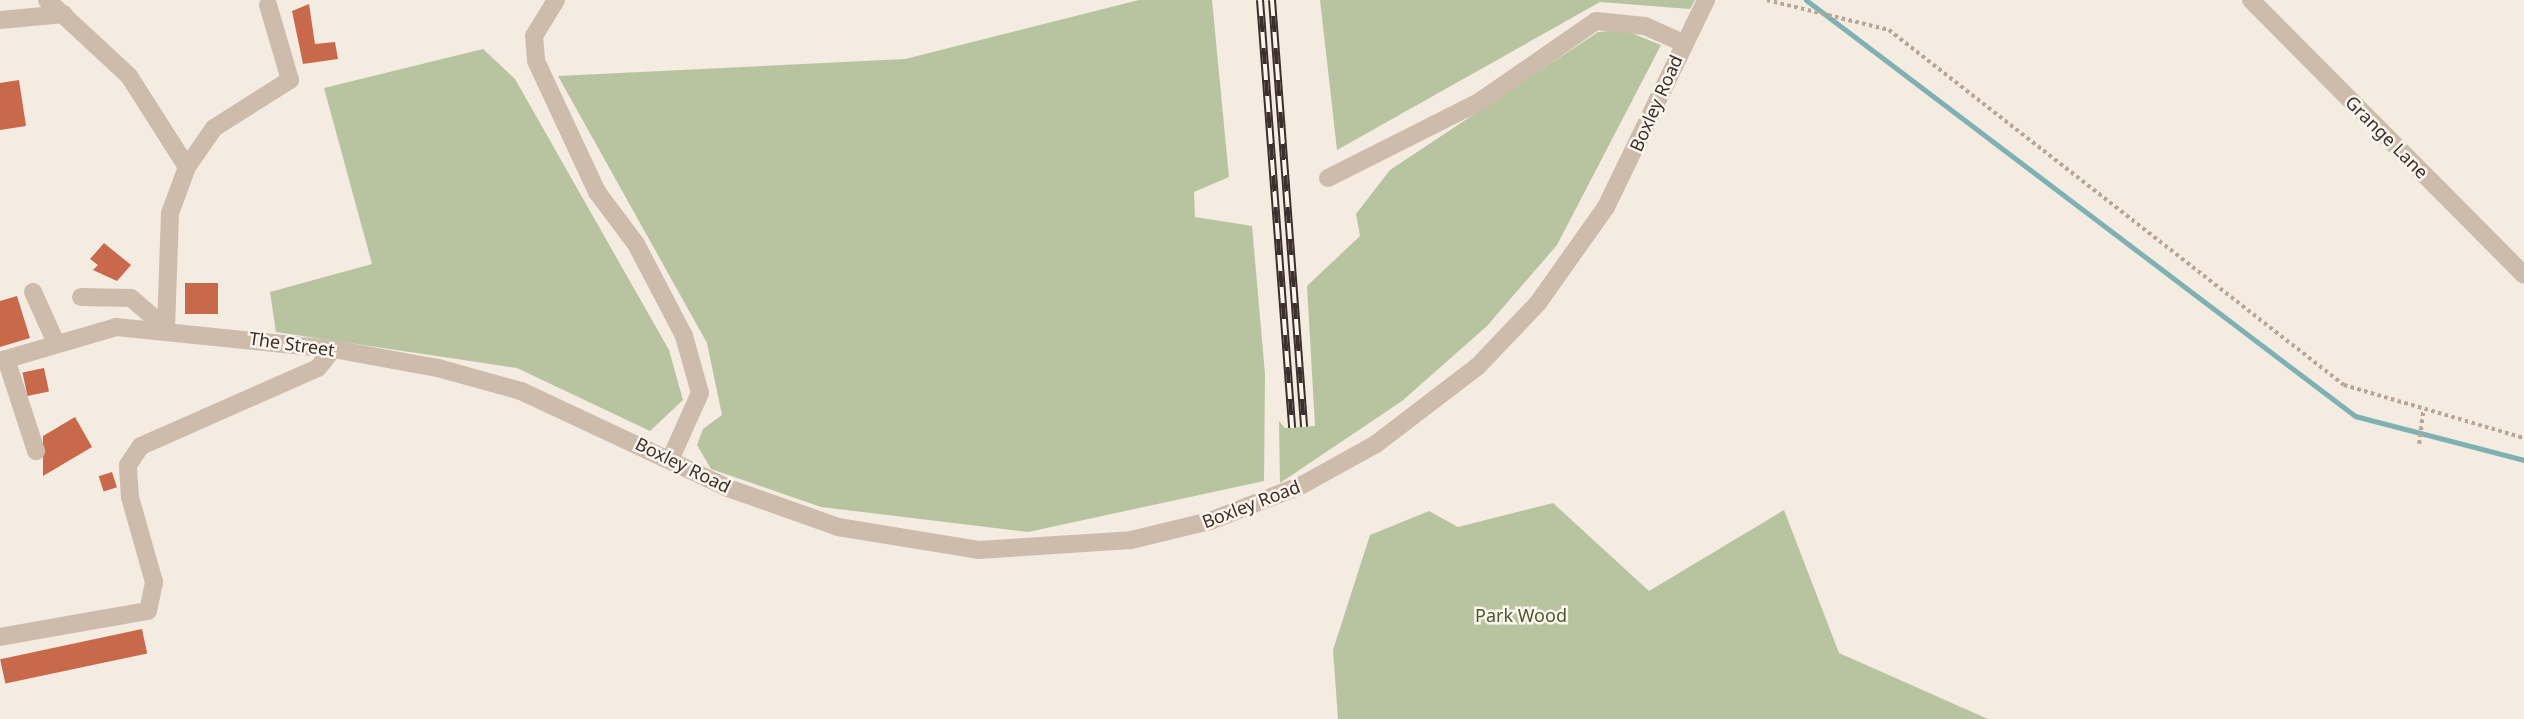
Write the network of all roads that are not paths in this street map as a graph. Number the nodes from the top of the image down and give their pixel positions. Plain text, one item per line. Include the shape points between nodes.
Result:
1 (47, 0) edge
2 (556, 0) edge
3 (1706, 0) edge
4 (2251, 0) edge
5 (268, 5) dead end
6 (64, 14) junction
7 (0, 20) edge
8 (1684, 43) junction
9 (187, 167) junction
10 (1328, 178) dead end
11 (2524, 275) edge
12 (33, 292) dead end
13 (81, 297) dead end
14 (166, 328) junction
15 (56, 343) junction
16 (333, 349) junction
17 (3, 360) edge
18 (581, 414) joint
19 (36, 451) dead end
20 (670, 460) junction
21 (0, 638) edge

1 - 6 street
2 - 20 street via 534,36 536,61 591,181 636,244 684,336 700,393
3 - 8 street, Boxley Road
4 - 11 street, Grange Lane
5 - 9 street via 290,80 214,128
6 - 7 street
6 - 9 street via 129,76
8 - 10 street via 1645,26 1596,21 1479,102
8 - 20 street, Boxley Road via 1606,207 1512,332 1427,409 1376,444 1253,507 1131,540 978,551 838,527
9 - 14 street via 170,213
12 - 15 street
13 - 14 street via 131,298
14 - 15 street, The Street via 116,327
14 - 16 street, The Street
15 - 17 street, The Street
16 - 18 street, The Street via 486,380
16 - 21 street via 318,368 141,446 128,465 130,498 154,582 148,611
17 - 19 street
18 - 20 street, Boxley Road

